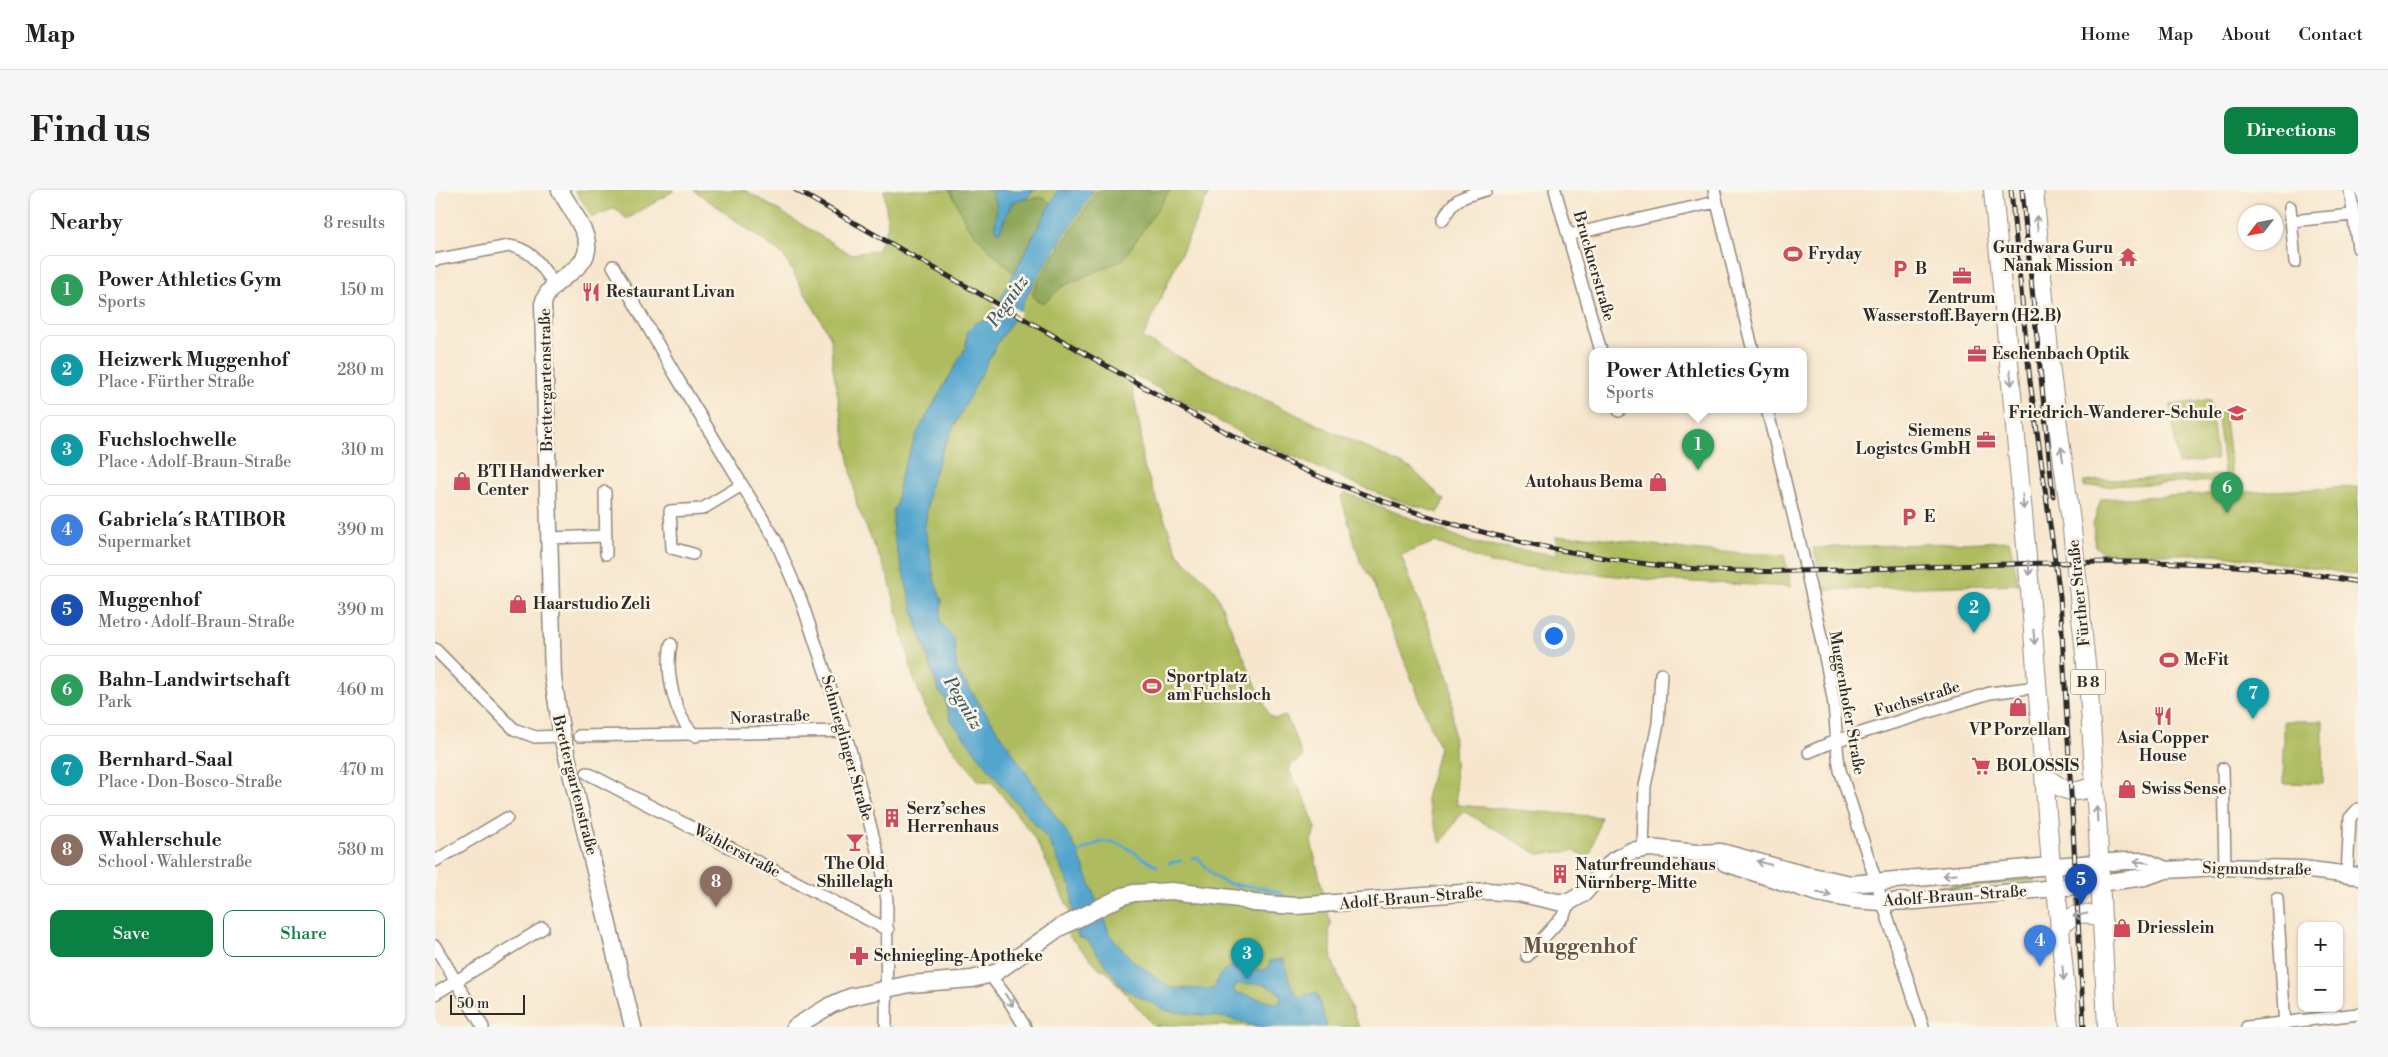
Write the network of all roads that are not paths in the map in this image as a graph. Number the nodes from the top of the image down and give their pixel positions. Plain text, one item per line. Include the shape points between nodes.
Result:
1 (560, 190) edge
2 (1486, 190) edge
3 (1555, 190) edge
4 (1993, 190) edge
5 (2034, 190) edge
6 (2350, 190) edge
7 (1715, 196) edge
8 (2290, 207) dead end
9 (2352, 214) junction
10 (1443, 220) dead end
11 (2291, 221) junction
12 (1568, 235) junction
13 (2357, 241) edge
14 (435, 260) edge
15 (2295, 262) dead end
16 (613, 266) dead end
17 (554, 284) junction
18 (1600, 348) edge
19 (1752, 348) edge
20 (1768, 413) edge
21 (742, 485) junction
22 (605, 492) dead end
23 (605, 536) junction
24 (549, 538) junction
25 (606, 554) dead end
26 (693, 554) dead end
27 (671, 644) dead end
28 (435, 649) edge
29 (1661, 674) dead end
30 (2037, 687) junction
31 (845, 731) junction
32 (562, 736) junction
33 (579, 736) dead end
34 (696, 736) junction
35 (1835, 741) junction
36 (1809, 752) dead end
37 (2223, 770) dead end
38 (587, 772) dead end
39 (2045, 776) junction
40 (2095, 784) junction
41 (2358, 809) edge
42 (507, 818) dead end
43 (1643, 849) junction
44 (1697, 853) junction
45 (435, 861) edge
46 (2100, 863) junction
47 (2051, 866) junction
48 (2225, 867) junction
49 (2166, 870) junction
50 (2353, 875) edge
51 (1876, 882) junction
52 (2101, 883) junction
53 (2055, 888) junction
54 (2277, 898) dead end
55 (1569, 902) junction
56 (1882, 902) junction
57 (2103, 922) junction
58 (543, 928) dead end
59 (2059, 928) junction
60 (887, 930) junction
61 (435, 946) edge
62 (1527, 956) dead end
63 (990, 975) junction
64 (456, 981) junction
65 (887, 989) junction
66 (435, 994) edge
67 (2358, 1014) edge
68 (2285, 1024) edge
69 (483, 1027) edge
70 (633, 1027) edge
71 (795, 1027) edge
72 (886, 1027) edge
73 (1025, 1027) edge
74 (1923, 1027) edge
75 (2069, 1027) edge
76 (2107, 1027) edge
77 (2247, 1027) edge

1 - 17 main road via 583,230 587,249 579,266
2 - 10 street via 1459,198 1449,206
3 - 12 street, Brucknerstraße
4 -> 30 main road
40 -> 5 main road, Fürther Straße / B 8 via 2081,610 2051,373
6 - 9 street
7 - 12 street
7 - 19 street
8 - 11 street
9 - 11 street
9 - 13 street
11 - 15 street
12 - 18 street, Brucknerstraße
14 - 17 street via 501,247 521,247 535,258
16 - 21 street, Schnieglinger Straße
17 - 24 main road, Brettergartenstraße via 545,296 543,312
20 - 35 street, Muggenhofer Straße via 1833,699
21 - 26 street via 702,509 670,512 672,548
21 - 31 street, Schnieglinger Straße via 789,569
22 - 23 street
23 - 24 street
23 - 25 street
24 - 32 main road, Brettergartenstraße via 553,678
27 - 34 street via 668,656 671,683 681,719
28 - 32 street via 514,729 535,737
29 - 43 street via 1658,724 1645,786
30 - 35 street, Fuchsstraße via 1991,693
30 - 39 main road
31 - 34 street, Norastraße
31 - 60 street, Schnieglinger Straße via 882,869
32 - 70 main road, Brettergartenstraße
33 - 34 street, Norastraße
35 - 36 street, Fuchsstraße
35 - 51 street, Muggenhofer Straße via 1840,770
37 - 48 street
38 - 60 street, Wahlerstraße
39 - 40 main road via 2071,792 2086,790
39 - 47 main road
46 -> 40 main road, Fürther Straße / B 8
41 - 50 street, Sigmundstraße via 2350,818
42 - 45 street
43 - 44 main road, Adolf-Braun-Straße
43 - 55 main road, Adolf-Braun-Straße via 1614,860 1583,894
51 -> 44 main road, Adolf-Braun-Straße via 1851,884 1721,852
44 -> 56 main road, Adolf-Braun-Straße via 1804,890 1845,899
46 - 47 main road, Sigmundstraße
49 -> 46 main road, Sigmundstraße via 2145,861
46 - 52 main road, Fürther Straße / B 8
47 -> 51 main road, Adolf-Braun-Straße
47 - 53 main road
48 - 49 main road, Sigmundstraße
48 - 50 main road, Sigmundstraße via 2301,869
49 - 52 main road, Sigmundstraße via 2145,877
51 - 56 street, Muggenhofer Straße
52 - 53 main road, Adolf-Braun-Straße
52 - 57 main road, Fürther Straße / B 8
53 - 56 main road, Adolf-Braun-Straße
53 - 59 main road
54 - 68 street
55 - 62 street, Adolf-Braun-Straße via 1564,915
55 - 63 main road, Adolf-Braun-Straße via 1487,891 1319,906 1144,900 1110,904 1072,921 1004,969
56 - 74 street, Muggenhofer Straße
57 -> 59 main road via 2096,916 2082,913 2068,919
57 - 76 main road, Fürther Straße / B 8
58 - 64 street
59 -> 75 main road
60 - 65 street, Schnieglinger Straße
61 - 64 street
63 - 65 main road
63 -> 73 street
64 - 66 street
64 - 69 street
65 - 71 main road via 836,1002
65 - 72 street, Schnieglinger Straße
67 - 68 street
68 - 77 street

